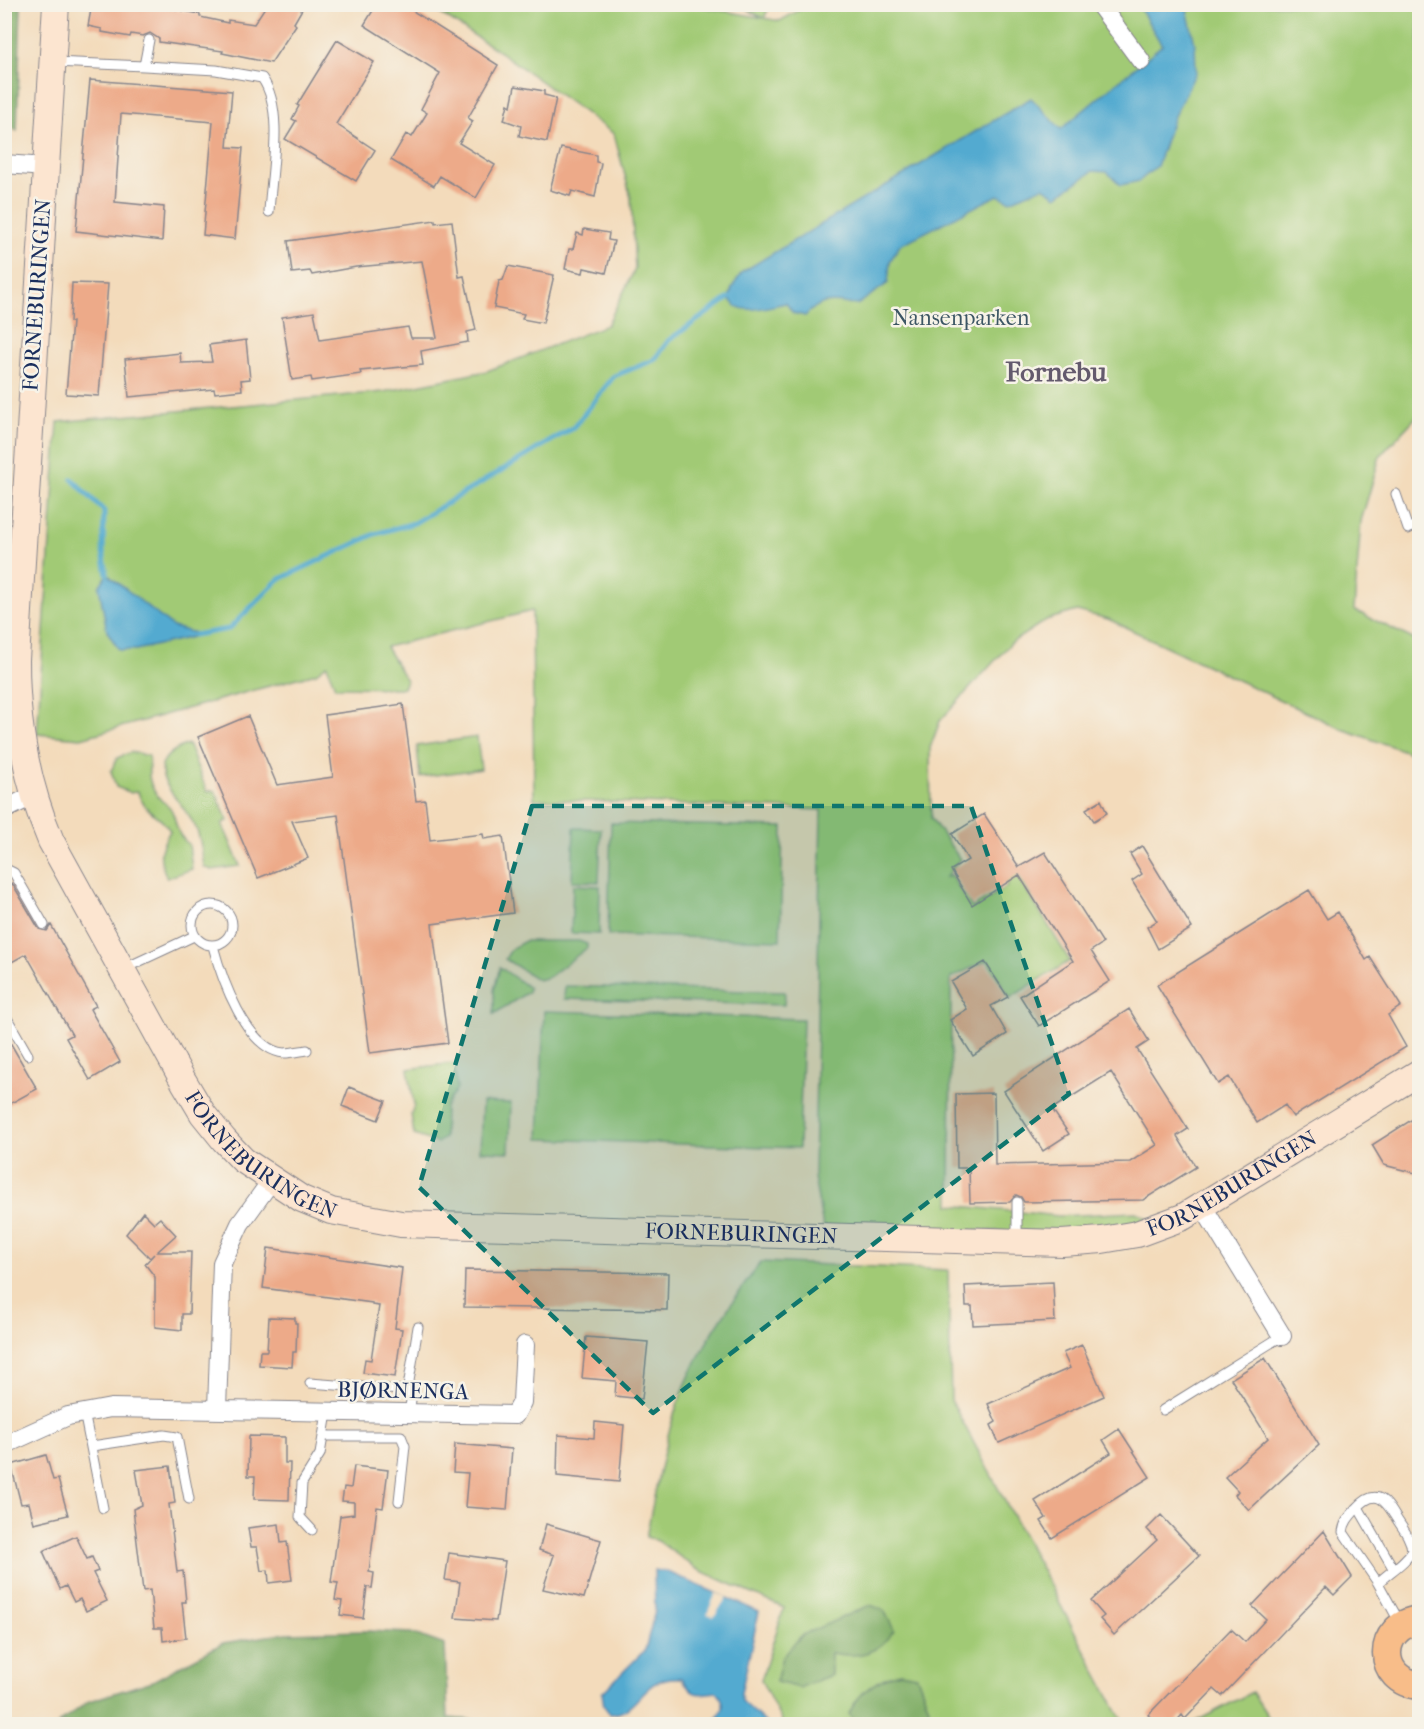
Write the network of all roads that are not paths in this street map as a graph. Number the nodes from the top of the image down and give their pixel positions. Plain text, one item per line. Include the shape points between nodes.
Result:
1 (56, 4) edge
2 (1099, 4) edge
3 (149, 40) dead end
4 (1141, 61) dead end
5 (52, 62) junction
6 (144, 66) junction
7 (4, 164) edge
8 (46, 167) junction
9 (268, 212) dead end
10 (1396, 494) dead end
11 (1419, 523) edge
12 (32, 796) junction
13 (4, 810) edge
14 (4, 868) edge
15 (44, 925) dead end
16 (194, 936) junction
17 (213, 946) junction
18 (121, 970) junction
19 (4, 1013) edge
20 (307, 1050) dead end
21 (28, 1055) dead end
22 (1419, 1072) edge
23 (271, 1181) junction
24 (1017, 1202) dead end
25 (1203, 1207) junction
26 (1017, 1242) junction
27 (418, 1327) dead end
28 (1282, 1336) joint
29 (525, 1345) dead end
30 (310, 1383) dead end
31 (407, 1393) junction
32 (218, 1409) junction
33 (1163, 1410) dead end
34 (84, 1412) junction
35 (327, 1413) junction
36 (410, 1415) junction
37 (325, 1436) junction
38 (4, 1444) edge
39 (92, 1446) junction
40 (189, 1499) dead end
41 (399, 1501) dead end
42 (1358, 1507) junction
43 (103, 1508) dead end
44 (312, 1530) dead end
45 (1393, 1568) junction
46 (1378, 1583) junction
47 (1410, 1623) edge
48 (1418, 1686) edge

1 - 5 street, FORNEBURINGEN
2 - 4 street
3 - 6 lane
5 - 6 lane
5 - 8 street, FORNEBURINGEN
6 - 9 lane via 216,70 262,78 271,90 275,112
7 - 8 street
8 - 12 street, FORNEBURINGEN via 16,694
10 - 11 lane via 1408,529
12 - 13 street
12 - 18 street, FORNEBURINGEN via 51,842
14 - 15 lane via 14,873
16 - 17 lane via 202,944
16 - 17 lane via 191,927 197,911 204,906 222,907 232,921 232,930 222,944
16 - 18 lane
17 - 20 lane via 220,974 245,1024 265,1046 283,1053
18 - 23 street, FORNEBURINGEN via 203,1114 243,1160
19 - 21 lane
22 - 25 street, FORNEBURINGEN
23 - 26 street, FORNEBURINGEN via 332,1211 400,1224
23 - 32 street via 240,1224 222,1263
24 - 26 lane
25 - 26 street, FORNEBURINGEN via 1137,1234 1062,1244
25 - 28 street
27 - 31 lane
28 - 33 lane
29 - 36 street, BJØRNENGA via 522,1402 515,1415
30 - 31 lane
31 - 36 lane via 411,1400
32 - 34 street, BJØRNENGA via 128,1407
32 - 35 street, BJØRNENGA
34 - 38 street, BJØRNENGA via 43,1425
34 - 39 lane
35 - 36 street, BJØRNENGA
35 - 37 lane
37 - 41 lane via 401,1436 405,1446
37 - 44 lane via 320,1454 302,1484 300,1517
39 - 40 lane via 164,1435 177,1437
39 - 43 lane
42 - 45 lane
42 - 45 lane via 1366,1499 1382,1499 1411,1542 1410,1555
42 - 46 lane via 1343,1532
45 - 46 lane
46 - 47 lane
47 - 48 main road via 1388,1642 1389,1664 1402,1680

